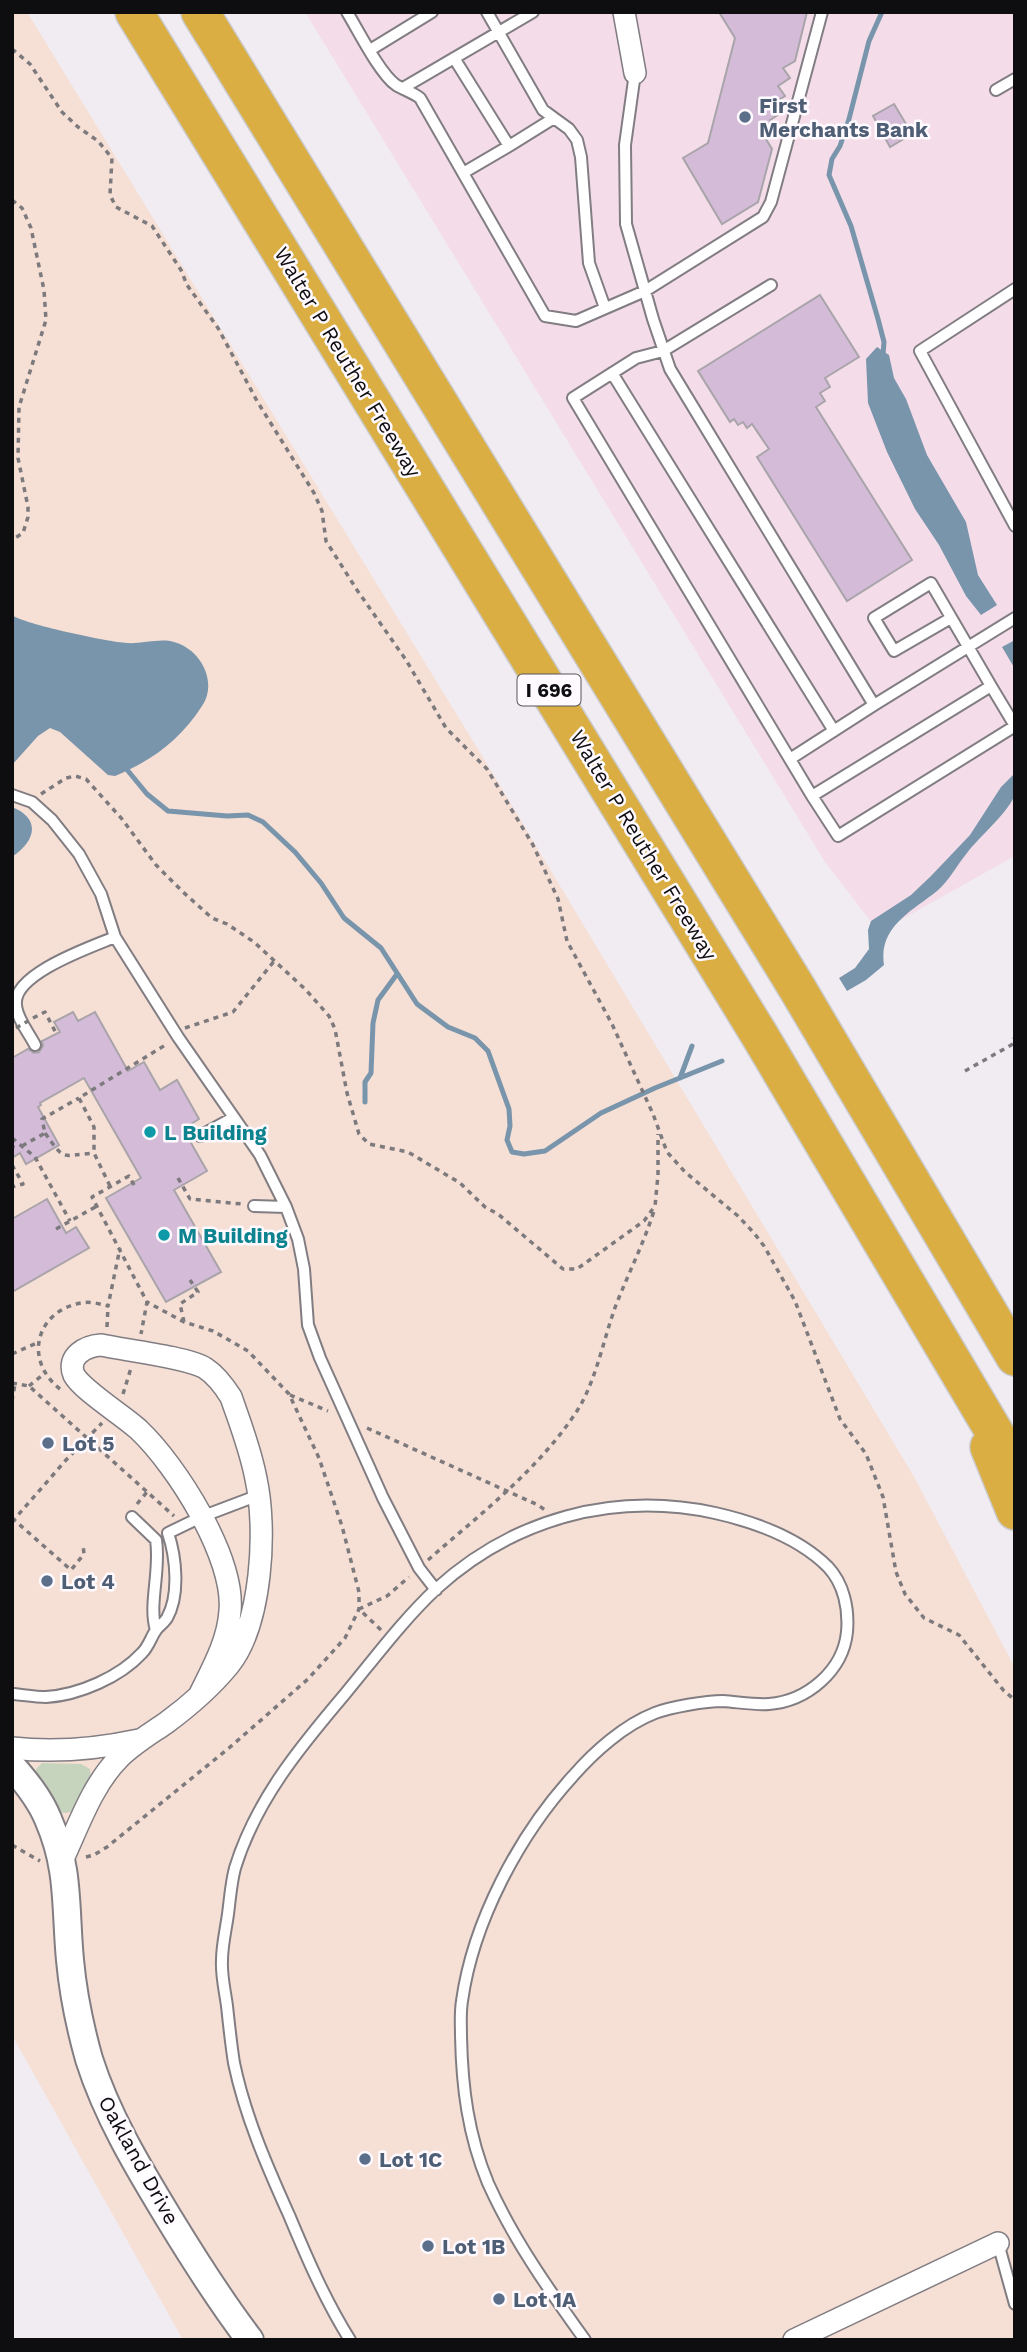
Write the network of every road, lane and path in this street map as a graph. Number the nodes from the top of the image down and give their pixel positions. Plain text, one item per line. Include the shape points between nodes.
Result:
1 (134, 12) edge
2 (200, 12) edge
3 (347, 12) edge
4 (432, 12) edge
5 (487, 12) edge
6 (533, 12) edge
7 (624, 12) edge
8 (822, 12) edge
9 (498, 32) junction
10 (12, 49) edge
11 (370, 50) junction
12 (454, 58) junction
13 (635, 73) joint
14 (1015, 79) edge
15 (402, 88) junction
16 (996, 90) dead end
17 (554, 118) junction
18 (509, 146) junction
19 (463, 173) junction
20 (12, 200) edge
21 (771, 285) dead end
22 (1015, 289) edge
23 (645, 291) junction
24 (605, 308) junction
25 (663, 351) junction
26 (612, 373) junction
27 (1015, 526) edge
28 (12, 540) edge
29 (951, 618) junction
30 (1015, 618) edge
31 (968, 647) junction
32 (991, 686) junction
33 (874, 705) junction
34 (1015, 726) edge
35 (834, 730) junction
36 (790, 759) junction
37 (12, 795) edge
38 (812, 796) junction
39 (32, 802) junction
40 (116, 937) junction
41 (275, 960) junction
42 (16, 1028) dead end
43 (57, 1033) dead end
44 (176, 1035) junction
45 (1015, 1036) edge
46 (35, 1045) dead end
47 (965, 1071) dead end
48 (79, 1098) junction
49 (233, 1118) junction
50 (658, 1132) junction
51 (46, 1133) junction
52 (200, 1136) dead end
53 (14, 1139) edge
54 (22, 1146) junction
55 (12, 1150) edge
56 (94, 1153) junction
57 (12, 1165) edge
58 (178, 1178) dead end
59 (111, 1186) dead end
60 (12, 1187) edge
61 (97, 1206) dead end
62 (254, 1206) joint
63 (655, 1206) junction
64 (286, 1207) junction
65 (70, 1221) junction
66 (56, 1229) dead end
67 (190, 1280) dead end
68 (184, 1322) dead end
69 (37, 1343) dead end
70 (12, 1354) edge
71 (1015, 1355) edge
72 (959, 1371) junction
73 (45, 1373) dead end
74 (15, 1384) dead end
75 (29, 1386) dead end
76 (289, 1394) dead end
77 (12, 1401) edge
78 (348, 1420) junction
79 (1015, 1468) edge
80 (507, 1490) junction
81 (259, 1495) junction
82 (544, 1508) junction
83 (1015, 1511) edge
84 (533, 1514) dead end
85 (132, 1517) dead end
86 (201, 1517) junction
87 (12, 1518) edge
88 (550, 1519) junction
89 (168, 1533) junction
90 (156, 1540) junction
91 (83, 1545) dead end
92 (419, 1568) junction
93 (436, 1590) junction
94 (390, 1621) dead end
95 (156, 1630) junction
96 (14, 1694) dead end
97 (200, 1696) junction
98 (1015, 1700) edge
99 (141, 1740) junction
100 (12, 1748) edge
101 (12, 1766) edge
102 (62, 1861) junction
103 (998, 2244) joint
104 (1012, 2279) edge
105 (1015, 2304) edge
106 (250, 2340) edge
107 (350, 2340) edge
108 (585, 2340) edge
109 (794, 2340) edge

1 - 72 highway, Walter P Reuther Freeway / I 696 via 753,1024
2 - 71 highway, I 696 via 797,988
3 - 11 lane
4 - 11 lane
5 - 9 lane
6 - 9 lane
7 - 13 street
8 - 23 lane via 764,217
9 - 12 lane
9 - 17 lane via 543,110
10 - 50 path via 30,64 62,112 112,158 110,195 116,207 152,226 174,259 314,493 326,541 446,728 487,769 511,807 558,898 567,941 611,1024
11 - 15 lane
12 - 15 lane
12 - 18 lane
13 - 23 lane via 625,145 626,224
14 - 16 lane
15 - 19 lane via 420,98
17 - 18 lane
17 - 24 lane via 577,140 589,263
18 - 19 lane
19 - 24 lane via 545,316 576,321
20 - 28 path via 22,208 31,228 46,320 19,407 18,458 28,517 23,533
21 - 25 lane
22 - 27 lane via 920,351
23 - 24 lane
23 - 25 lane
25 - 26 lane via 636,358
25 - 33 lane
26 - 35 lane
26 - 36 lane via 573,398
29 - 29 lane via 931,583 874,618 894,651
29 - 31 lane
30 - 31 lane
31 - 32 lane
31 - 33 lane
32 - 34 lane
32 - 38 lane
33 - 35 lane
34 - 38 lane via 838,836
35 - 36 lane
36 - 38 lane
37 - 39 lane
39 - 40 lane via 79,854 101,894
39 - 41 path via 66,778 86,779 183,892 212,918
40 - 44 lane
40 - 46 lane via 59,962 18,990 18,1013
41 - 44 path via 233,1012
41 - 63 path via 329,1016 359,1134 369,1144 408,1152 460,1183 563,1269 577,1269 644,1221
42 - 43 path, bridge via 45,1012
44 - 48 path
44 - 49 lane
45 - 47 path via 1013,1044
48 - 51 path via 42,1119
48 - 56 path via 94,1127
49 - 52 lane
49 - 64 lane via 260,1155
50 - 63 path
50 - 98 path via 667,1153 764,1245 795,1301 840,1419 866,1454 883,1497 896,1572 905,1594 924,1618 959,1635
51 - 54 path
51 - 56 path via 65,1156
53 - 54 path
53 - 55 path
54 - 65 path via 35,1157
56 - 59 path
57 - 60 path via 23,1184
58 - 62 path via 190,1199
61 - 65 path
62 - 64 lane
63 - 80 path via 576,1412 536,1464
64 - 78 lane via 304,1269 308,1325
65 - 66 path
67 - 68 path via 198,1293 180,1304
69 - 70 path
72 - 79 highway, Walter P Reuther Freeway / I 696
72 - 83 highway
73 - 75 path
74 - 77 path
76 - 78 path
78 - 80 path
78 - 92 lane
80 - 82 path
80 - 92 path
81 - 86 lane
81 - 86 street via 231,1397 209,1371 194,1363 100,1345 79,1352 72,1368 78,1380 163,1456
81 - 97 street via 261,1549 252,1610 236,1655
82 - 84 path
82 - 88 path
85 - 90 lane
86 - 89 lane
86 - 97 street via 225,1572 231,1608 225,1641
87 - 91 path via 71,1570 84,1554
88 - 93 lane via 474,1559
88 - 108 lane via 652,1504 737,1518 800,1545 828,1567 846,1601 848,1620 839,1659 819,1685 800,1696 771,1704 714,1701 654,1713 609,1740 541,1815 489,1907 461,2004 461,2076 469,2130 511,2231
89 - 90 lane
89 - 95 lane via 173,1596 167,1619
90 - 95 lane via 158,1574 151,1616
92 - 93 lane
92 - 94 path via 387,1596 359,1609 382,1632
93 - 107 lane via 299,1748 271,1788 234,1870 222,1960 233,2058 252,2123 331,2309
95 - 96 lane via 144,1652 110,1679 47,1697
97 - 99 street
99 - 100 street via 99,1748
99 - 102 street via 118,1759 103,1780
101 - 102 street, Oakland Drive via 47,1816
102 - 106 street, Oakland Drive via 74,1994 98,2085 149,2186
103 - 104 lane
103 - 109 street
104 - 105 lane

